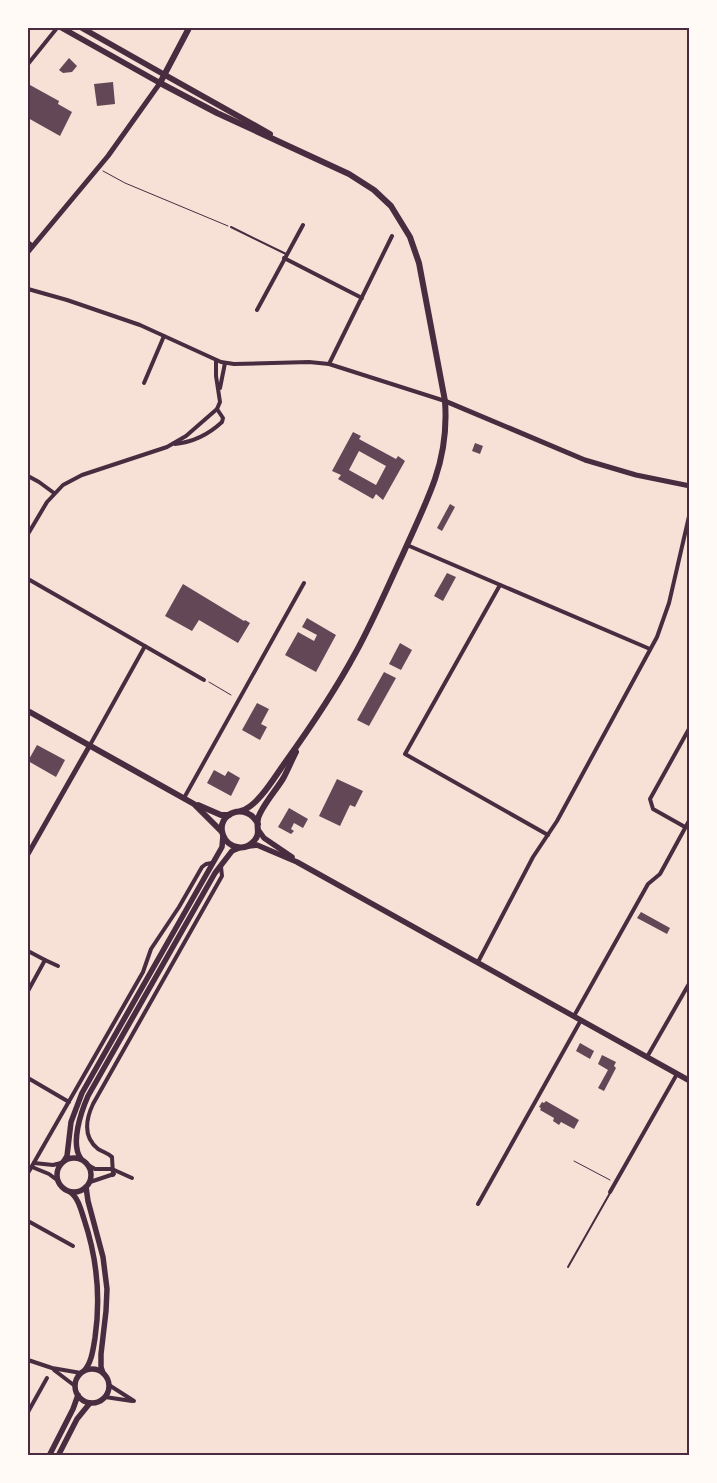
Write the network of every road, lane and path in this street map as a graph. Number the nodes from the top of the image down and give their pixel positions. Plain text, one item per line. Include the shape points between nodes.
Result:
1 (58, 28) edge
2 (62, 28) edge
3 (82, 28) edge
4 (187, 28) edge
5 (28, 64) edge
6 (165, 74) junction
7 (160, 83) junction
8 (295, 148) junction
9 (102, 171) dead end
10 (302, 225) dead end
11 (231, 227) joint
12 (392, 236) dead end
13 (28, 242) edge
14 (33, 246) junction
15 (28, 252) edge
16 (285, 256) junction
17 (28, 289) edge
18 (362, 298) junction
19 (257, 310) dead end
20 (164, 336) junction
21 (216, 360) junction
22 (226, 363) junction
23 (329, 364) junction
24 (144, 383) dead end
25 (219, 390) junction
26 (445, 400) junction
27 (217, 409) junction
28 (196, 427) junction
29 (204, 436) junction
30 (172, 445) junction
31 (28, 476) edge
32 (690, 486) edge
33 (54, 493) junction
34 (690, 512) edge
35 (28, 534) edge
36 (407, 545) junction
37 (28, 579) edge
38 (304, 583) dead end
39 (500, 585) junction
40 (145, 646) junction
41 (650, 649) junction
42 (204, 680) joint
43 (231, 695) dead end
44 (28, 711) edge
45 (690, 727) edge
46 (302, 738) junction
47 (90, 745) junction
48 (184, 798) junction
49 (194, 804) junction
50 (242, 811) junction
51 (230, 815) junction
52 (690, 820) edge
53 (258, 827) junction
54 (685, 827) junction
55 (223, 833) junction
56 (548, 835) junction
57 (248, 846) junction
58 (239, 848) junction
59 (28, 854) edge
60 (297, 862) junction
61 (212, 864) junction
62 (220, 866) junction
63 (28, 951) edge
64 (44, 960) junction
65 (478, 962) junction
66 (58, 966) dead end
67 (690, 982) edge
68 (28, 991) edge
69 (574, 1016) junction
70 (580, 1020) junction
71 (647, 1057) junction
72 (677, 1074) junction
73 (28, 1078) edge
74 (690, 1081) edge
75 (69, 1102) junction
76 (81, 1159) junction
77 (574, 1161) dead end
78 (62, 1162) junction
79 (33, 1165) junction
80 (88, 1165) junction
81 (113, 1172) junction
82 (28, 1173) edge
83 (132, 1178) dead end
84 (58, 1180) junction
85 (616, 1183) junction
86 (88, 1185) junction
87 (70, 1192) junction
88 (610, 1192) joint
89 (478, 1204) dead end
90 (28, 1220) edge
91 (73, 1246) dead end
92 (568, 1267) dead end
93 (28, 1360) edge
94 (52, 1368) junction
95 (82, 1372) junction
96 (103, 1373) junction
97 (47, 1378) dead end
98 (109, 1385) junction
99 (75, 1386) junction
100 (78, 1395) junction
101 (105, 1397) junction
102 (90, 1403) junction
103 (28, 1412) edge
104 (49, 1456) edge
105 (58, 1456) edge

1 - 5 street
2 - 7 main road
3 - 6 main road
4 - 6 main road
6 - 7 main road
6 - 8 main road
7 - 8 main road
7 - 14 street via 108,156
8 - 26 main road via 368,186 391,206 405,226 419,263
9 - 11 path
10 - 16 street
11 - 16 lane
12 - 18 street
13 - 14 street
14 - 15 street
16 - 18 street
16 - 19 street
17 - 20 street
18 - 23 street
20 - 21 street
20 - 24 street
21 - 22 street
21 - 25 street
22 - 23 street
22 - 25 street
23 - 26 street
25 - 27 street
26 - 32 street via 585,460
26 - 36 main road via 446,432 440,461
27 - 28 street
27 - 29 street via 222,422
28 - 29 street
28 - 30 street
29 - 30 street
30 - 33 street via 82,475
31 - 33 street
33 - 35 street
34 - 41 street via 666,614
36 - 39 street
36 - 46 main road via 356,651
37 - 40 street
38 - 48 street
39 - 41 street
39 - 56 street via 405,754
40 - 42 street
40 - 47 street
41 - 56 street
42 - 43 path
44 - 47 main road
45 - 54 street via 650,800 653,809
46 - 50 main road via 259,798
46 - 53 main road via 284,776 258,817
47 - 48 main road
47 - 59 street
48 - 49 main road
49 - 51 main road via 221,815
49 - 55 main road
50 - 51 main road
50 - 53 main road via 250,814
51 - 55 main road via 224,822
52 - 54 street
53 - 57 main road via 256,840
53 - 60 main road via 264,838
54 - 69 street via 660,874 648,884
55 - 58 main road via 230,845
55 - 61 main road via 222,847
56 - 65 street via 533,857
57 - 58 main road
57 - 60 main road via 257,845
58 - 62 main road via 232,851
60 - 65 main road
61 - 75 street via 202,867 151,948 143,972
61 - 78 main road via 82,1093 74,1114 67,1156
62 - 76 main road via 85,1103 77,1131
62 - 81 street via 222,876 90,1111 86,1123 88,1135 98,1148 112,1157
63 - 64 street
64 - 66 street
64 - 68 street
65 - 69 main road
67 - 71 street
69 - 70 main road
70 - 71 main road
70 - 89 street
71 - 72 main road
72 - 74 main road
72 - 85 street
73 - 75 street
75 - 79 street
76 - 78 main road
76 - 80 main road
77 - 85 path
78 - 79 street
78 - 84 main road via 57,1171
79 - 82 street
79 - 84 street
80 - 81 street
80 - 86 main road via 91,1173
81 - 83 street
81 - 86 street
84 - 87 main road via 62,1188
85 - 88 street
86 - 87 main road via 79,1192
86 - 96 main road via 88,1201 103,1256 106,1284
87 - 95 main road via 75,1197 90,1238 98,1290 94,1346
88 - 92 lane
90 - 91 street
93 - 94 street
94 - 95 street
94 - 99 street
95 - 96 main road via 92,1368
95 - 99 main road
96 - 98 main road
97 - 103 street
98 - 101 main road
98 - 101 street via 134,1401
99 - 100 main road
100 - 102 main road
100 - 104 main road
101 - 102 main road
102 - 105 main road via 77,1419

